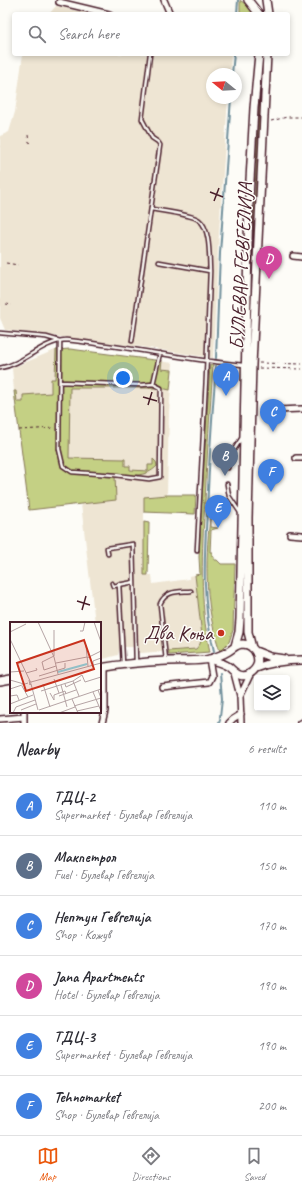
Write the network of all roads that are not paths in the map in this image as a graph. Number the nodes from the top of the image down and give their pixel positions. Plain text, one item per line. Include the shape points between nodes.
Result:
1 (164, 0) edge
2 (248, 0) edge
3 (266, 0) edge
4 (59, 2) dead end
5 (101, 12) edge
6 (169, 12) edge
7 (257, 12) edge
8 (263, 12) edge
9 (268, 12) edge
10 (150, 56) edge
11 (259, 56) edge
12 (267, 56) edge
13 (151, 209) junction
14 (293, 256) dead end
15 (302, 257) edge
16 (159, 262) dead end
17 (210, 271) junction
18 (0, 333) edge
19 (60, 341) junction
20 (132, 341) dead end
21 (160, 353) junction
22 (206, 360) junction
23 (250, 365) junction
24 (0, 368) edge
25 (60, 382) junction
26 (153, 384) junction
27 (302, 409) edge
28 (277, 410) dead end
29 (243, 437) junction
30 (296, 458) dead end
31 (302, 458) edge
32 (228, 468) dead end
33 (227, 484) dead end
34 (242, 516) junction
35 (290, 534) dead end
36 (302, 535) edge
37 (197, 550) dead end
38 (108, 554) dead end
39 (134, 582) junction
40 (112, 583) dead end
41 (119, 584) junction
42 (191, 591) dead end
43 (235, 646) junction
44 (254, 649) junction
45 (229, 652) junction
46 (209, 659) junction
47 (290, 660) junction
48 (302, 660) edge
49 (166, 661) junction
50 (136, 664) junction
51 (123, 665) junction
52 (228, 667) junction
53 (102, 668) edge
54 (253, 671) junction
55 (234, 673) junction
56 (10, 679) edge
57 (0, 681) edge
58 (162, 687) dead end
59 (240, 696) junction
60 (24, 714) edge
61 (241, 714) junction
62 (0, 719) edge
63 (24, 723) edge
64 (102, 723) edge
65 (229, 723) edge
66 (241, 723) edge

1 - 6 street
2 - 7 main road
3 - 8 main road
3 - 9 main road
4 - 5 street
10 - 13 lane via 142,119 152,138 160,145
11 - 23 main road, БУЛЕВАР ГЕВГЕЛИЈА via 249,198
12 - 23 main road, БУЛЕВАР ГЕВГЕЛИЈА
13 - 17 lane via 199,220 208,237
13 - 20 lane
14 - 15 street
16 - 17 lane
17 - 22 lane
18 - 19 lane via 46,337
19 - 21 lane
19 - 24 lane
19 - 25 lane
21 - 22 lane
21 - 26 lane
22 - 23 lane
22 - 37 lane
23 - 29 main road, БУЛЕВАР ГЕВГЕЛИЈА
23 - 44 main road, БУЛЕВАР ГЕВГЕЛИЈА via 248,632
25 - 26 lane
25 - 26 lane via 59,449 63,466 72,472 149,479 160,477 161,388
27 - 28 street
29 - 32 lane via 230,456
29 - 34 main road, БУЛЕВАР ГЕВГЕЛИЈА
30 - 31 street
33 - 34 lane via 230,496
34 - 43 main road, БУЛЕВАР ГЕВГЕЛИЈА via 240,627
35 - 36 street
38 - 39 lane via 107,548 133,544
39 - 41 lane
39 - 50 lane
40 - 41 lane via 113,586
41 - 51 lane
42 - 49 lane via 170,593 163,597 160,604
43 - 44 main road via 244,644
43 - 45 main road
44 - 47 main road via 270,656
44 - 54 main road via 258,660
45 - 46 main road
45 - 52 main road
46 - 49 main road
46 - 52 main road
46 - 58 street via 212,676 209,682
47 - 48 main road
47 - 54 main road via 270,663
49 - 50 main road
50 - 51 main road
51 - 53 main road
52 - 55 main road
53 - 64 street via 105,711
54 - 55 main road via 242,676
54 - 59 street
55 - 59 street
56 - 57 main road
59 - 61 street
60 - 62 street
60 - 63 street
61 - 65 street
61 - 66 street

